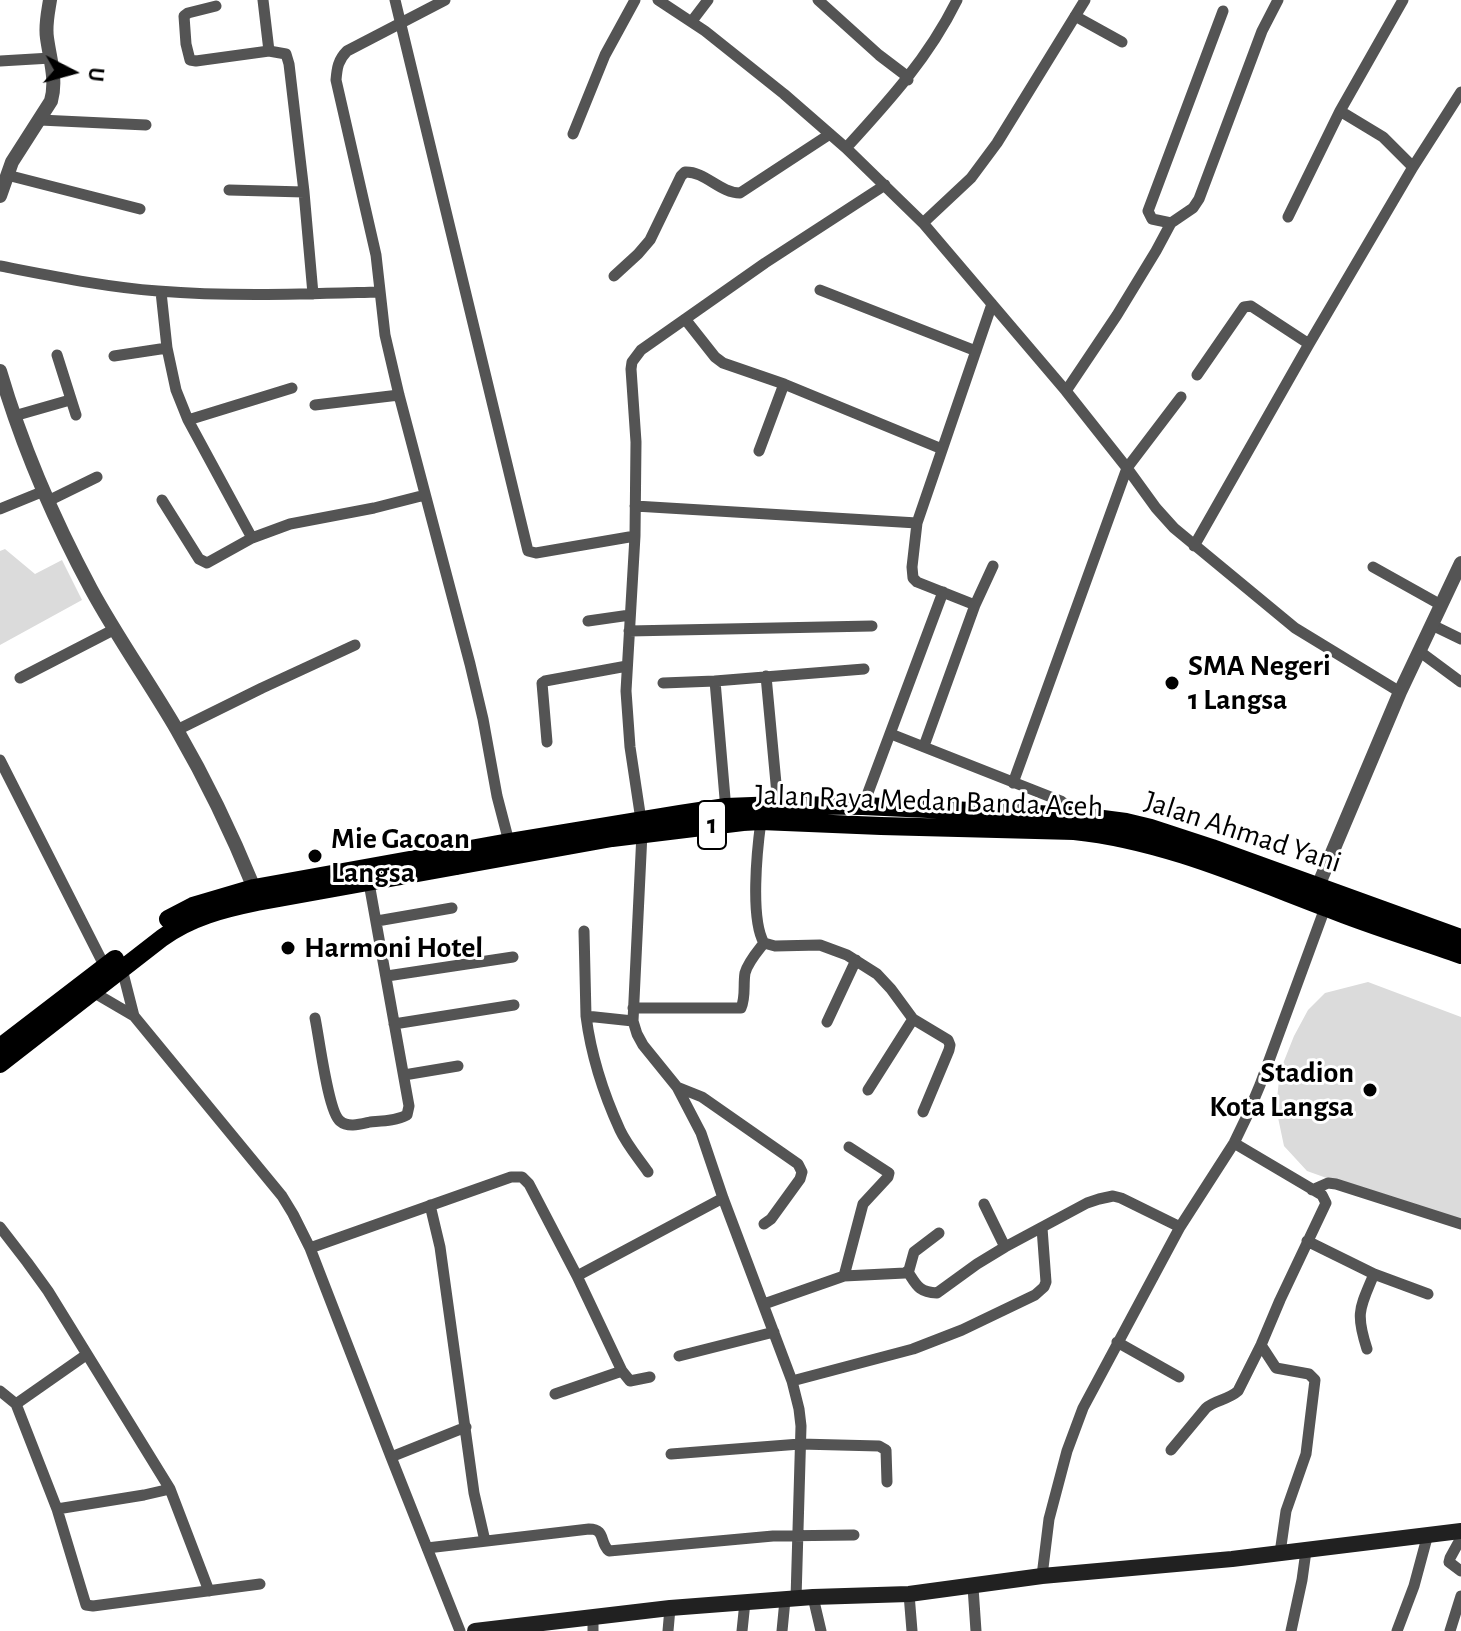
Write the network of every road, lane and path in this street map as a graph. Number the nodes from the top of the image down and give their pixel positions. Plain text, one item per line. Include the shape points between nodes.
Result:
1 (50, 0) edge
2 (263, 0) edge
3 (395, 0) edge
4 (445, 0) edge
5 (635, 0) edge
6 (658, 0) edge
7 (708, 0) edge
8 (818, 0) edge
9 (957, 0) edge
10 (1085, 0) edge
11 (1278, 0) edge
12 (1403, 0) edge
13 (216, 6) dead end
14 (1223, 11) dead end
15 (1075, 16) junction
16 (692, 21) junction
17 (401, 24) junction
18 (1122, 42) dead end
19 (269, 51) junction
20 (51, 58) junction
21 (0, 61) edge
22 (908, 80) junction
23 (1461, 92) edge
24 (1340, 111) junction
25 (40, 120) junction
26 (146, 125) dead end
27 (573, 134) dead end
28 (830, 134) junction
29 (846, 148) junction
30 (1413, 167) junction
31 (7, 175) junction
32 (885, 185) junction
33 (229, 190) dead end
34 (304, 192) junction
35 (0, 196) edge
36 (140, 209) dead end
37 (1288, 217) dead end
38 (923, 223) junction
39 (1171, 223) junction
40 (0, 266) edge
41 (614, 276) dead end
42 (820, 290) dead end
43 (161, 292) junction
44 (379, 292) junction
45 (313, 294) junction
46 (992, 304) junction
47 (685, 319) junction
48 (1309, 344) junction
49 (167, 348) junction
50 (976, 351) junction
51 (57, 355) dead end
52 (114, 356) dead end
53 (0, 371) edge
54 (1197, 375) dead end
55 (784, 384) junction
56 (292, 388) dead end
57 (1066, 391) junction
58 (399, 395) junction
59 (1181, 397) dead end
60 (70, 400) junction
61 (315, 405) dead end
62 (8, 411) edge
63 (76, 415) dead end
64 (188, 420) junction
65 (942, 449) junction
66 (759, 451) dead end
67 (1127, 468) junction
68 (97, 477) dead end
69 (425, 495) junction
70 (46, 496) junction
71 (162, 500) dead end
72 (635, 506) junction
73 (0, 509) edge
74 (917, 523) junction
75 (635, 536) junction
76 (252, 538) junction
77 (1194, 546) junction
78 (1461, 563) edge
79 (993, 566) dead end
80 (1373, 567) dead end
81 (943, 592) junction
82 (975, 605) junction
83 (1441, 605) junction
84 (630, 615) junction
85 (588, 621) dead end
86 (1432, 625) junction
87 (872, 626) dead end
88 (115, 629) junction
89 (629, 631) junction
90 (1461, 639) edge
91 (355, 645) dead end
92 (1419, 651) junction
93 (627, 666) junction
94 (864, 669) dead end
95 (766, 676) junction
96 (20, 678) dead end
97 (715, 681) junction
98 (1461, 682) edge
99 (663, 683) dead end
100 (1400, 692) junction
101 (177, 730) junction
102 (891, 734) junction
103 (547, 742) dead end
104 (924, 746) junction
105 (0, 760) edge
106 (1013, 783) junction
107 (778, 805) junction
108 (863, 806) junction
109 (726, 815) junction
110 (1080, 816) junction
111 (761, 821) junction
112 (642, 827) junction
113 (509, 842) junction
114 (454, 859) junction
115 (369, 883) junction
116 (1318, 886) junction
117 (254, 888) junction
118 (452, 908) dead end
119 (1325, 908) junction
120 (377, 921) junction
121 (584, 931) dead end
122 (1461, 938) edge
123 (764, 943) junction
124 (1461, 955) edge
125 (513, 957) dead end
126 (856, 960) junction
127 (113, 968) junction
128 (387, 976) junction
129 (93, 992) junction
130 (514, 1005) dead end
131 (633, 1008) junction
132 (134, 1016) junction
133 (586, 1016) junction
134 (315, 1018) dead end
135 (913, 1019) junction
136 (633, 1021) junction
137 (827, 1022) dead end
138 (394, 1024) junction
139 (0, 1047) edge
140 (0, 1064) edge
141 (458, 1066) dead end
142 (404, 1075) junction
143 (677, 1087) junction
144 (868, 1090) dead end
145 (923, 1112) dead end
146 (1234, 1143) junction
147 (849, 1147) dead end
148 (648, 1172) dead end
149 (1312, 1190) junction
150 (723, 1198) junction
151 (984, 1204) dead end
152 (430, 1205) junction
153 (764, 1224) dead end
154 (1461, 1224) edge
155 (0, 1227) edge
156 (1180, 1227) junction
157 (1042, 1228) junction
158 (939, 1233) dead end
159 (1307, 1241) junction
160 (1005, 1247) junction
161 (310, 1248) junction
162 (908, 1272) junction
163 (1374, 1274) junction
164 (577, 1276) junction
165 (844, 1276) junction
166 (1428, 1294) dead end
167 (764, 1304) junction
168 (774, 1332) junction
169 (1117, 1342) junction
170 (1261, 1345) junction
171 (1367, 1349) dead end
172 (86, 1355) junction
173 (679, 1356) dead end
174 (622, 1371) junction
175 (650, 1377) dead end
176 (1179, 1377) dead end
177 (792, 1381) junction
178 (0, 1391) edge
179 (555, 1394) dead end
180 (16, 1404) junction
181 (466, 1427) junction
182 (800, 1444) junction
183 (1171, 1450) dead end
184 (671, 1454) dead end
185 (391, 1457) junction
186 (887, 1482) dead end
187 (170, 1489) junction
188 (57, 1509) junction
189 (1461, 1531) edge
190 (1428, 1534) junction
191 (797, 1535) junction
192 (854, 1535) dead end
193 (1461, 1538) edge
194 (485, 1541) junction
195 (427, 1548) junction
196 (1306, 1551) junction
197 (1280, 1553) junction
198 (1461, 1571) edge
199 (1042, 1576) junction
200 (260, 1584) dead end
201 (973, 1587) junction
202 (209, 1591) junction
203 (909, 1594) junction
204 (1461, 1596) edge
205 (813, 1597) junction
206 (790, 1599) junction
207 (745, 1602) junction
208 (670, 1608) junction
209 (593, 1625) edge
210 (460, 1631) edge
211 (475, 1631) edge
212 (668, 1631) edge
213 (742, 1631) edge
214 (782, 1631) edge
215 (821, 1631) edge
216 (912, 1631) edge
217 (976, 1631) edge
218 (1291, 1631) edge
219 (1397, 1631) edge
220 (1450, 1631) edge

1 - 20 street
2 - 19 street
3 - 17 street
4 - 17 street
5 - 27 street via 605,55
6 - 16 street
7 - 16 street
8 - 22 street
9 - 22 street
10 - 15 street
11 - 39 street via 1199,199
12 - 24 street
13 - 19 street via 184,16 190,60
14 - 39 street via 1148,211 1152,219
15 - 18 street
15 - 38 street via 997,143 971,178
16 - 28 street
17 - 44 street via 347,51 337,67 337,89 376,255
17 - 75 street via 527,549 536,553
19 - 34 street via 288,58
20 - 21 street
20 - 25 street via 54,93
22 - 29 street
23 - 30 street
24 - 30 street via 1383,137
24 - 37 street
25 - 26 street
25 - 31 street
28 - 29 street
28 - 41 street via 740,193 685,172 650,240
29 - 32 street
30 - 48 street
31 - 35 street
31 - 36 street
32 - 38 street
32 - 47 street
33 - 34 street
34 - 45 street
38 - 46 street
39 - 57 street
40 - 43 street
42 - 50 street
43 - 45 street
43 - 49 street
44 - 45 street
44 - 58 street
46 - 50 street
46 - 57 street
47 - 55 street via 723,363
47 - 72 street via 632,362
48 - 54 street via 1248,305
48 - 77 street
49 - 52 street
49 - 64 street
50 - 65 street
51 - 60 street
53 - 62 street
55 - 65 street
55 - 66 street
56 - 64 street
57 - 67 street
58 - 61 street
58 - 69 street
59 - 67 street
60 - 62 street
60 - 63 street
62 - 70 street
64 - 76 street
65 - 74 street
67 - 77 street via 1156,508
67 - 106 street
68 - 70 street
69 - 76 street via 290,524
69 - 113 street
70 - 73 street
70 - 88 street
71 - 76 street via 203,562
72 - 74 street
72 - 75 street
74 - 81 street via 913,578
75 - 84 street
77 - 100 street via 1295,628
78 - 83 street
79 - 82 street
80 - 83 street
81 - 82 street
81 - 102 street
82 - 104 street
83 - 86 street
84 - 85 street
84 - 89 street
86 - 90 street
86 - 92 street
87 - 89 street
88 - 96 street
88 - 101 street
89 - 93 street
91 - 101 street
92 - 98 street
92 - 100 street
93 - 103 street via 542,683
93 - 112 street via 627,717
94 - 95 street
95 - 97 street
95 - 107 street
97 - 99 street
97 - 109 street
100 - 116 street
101 - 117 street
102 - 104 street
102 - 108 street
104 - 106 street
105 - 127 street
106 - 110 street via 1061,801
107 - 108 main road, Jalan Ahmad Yani / 1
107 - 109 main road, Jalan Ahmad Yani / 1
108 - 110 main road, Jalan Ahmad Yani / 1
109 - 111 main road, Jalan Raya Medan Banda Aceh / 1
109 - 112 main road, Jalan Ahmad Yani / 1
110 - 116 main road, Jalan Ahmad Yani / 1 via 1151,828
111 - 119 main road, Jalan Raya Medan Banda Aceh / 1 via 1101,833 1207,862
111 - 123 street via 755,867
112 - 113 main road, Jalan Ahmad Yani / 1
112 - 114 main road, 1
112 - 131 street
113 - 114 main road, Jalan Ahmad Yani / 1
114 - 115 main road, 1
114 - 117 main road, Jalan Ahmad Yani / 1
115 - 120 street
115 - 127 main road, 1 via 209,914
116 - 122 main road, Jalan Ahmad Yani / 1
117 - 127 main road, Jalan Ahmad Yani / 1 via 180,912
118 - 120 street
119 - 124 main road, Jalan Raya Medan Banda Aceh / 1
119 - 146 street
120 - 128 street
121 - 133 street
123 - 126 street via 820,945
123 - 131 street via 745,973 741,1008
125 - 128 street
126 - 135 street via 877,974
126 - 137 street
127 - 129 main road, 1
127 - 132 street
127 - 139 main road, Jalan Ahmad Yani / 1
128 - 138 street
129 - 132 street
129 - 140 main road, 1
130 - 138 street
131 - 136 street
132 - 161 street via 282,1196
133 - 136 street
133 - 148 street via 621,1133
134 - 142 street via 331,1103 342,1124 407,1115
135 - 144 street
135 - 145 street via 950,1045
136 - 143 street via 643,1045
138 - 142 street
141 - 142 street
143 - 150 street via 701,1133
143 - 153 street via 702,1097 798,1164 800,1179
146 - 149 street
146 - 156 street
147 - 165 street via 889,1173 863,1204
149 - 154 street via 1336,1184
149 - 159 street via 1326,1203
150 - 164 street
150 - 167 street
151 - 160 street
152 - 161 street
152 - 164 street via 522,1177
152 - 181 street
155 - 172 street
156 - 157 street via 1113,1196 1087,1203
156 - 169 street
157 - 160 street
157 - 177 street via 1046,1282 1035,1295 939,1340
158 - 162 street via 914,1252
159 - 163 street
159 - 170 street
160 - 162 street via 937,1293 918,1287
161 - 185 street
162 - 165 street
163 - 166 street
163 - 171 street via 1360,1311
164 - 174 street
165 - 167 street
167 - 168 street
168 - 173 street
168 - 177 street
169 - 176 street
169 - 199 street via 1067,1451 1049,1519
170 - 183 street via 1238,1391 1209,1404
170 - 197 street via 1276,1368 1315,1380 1304,1465 1286,1511
172 - 180 street
172 - 187 street
174 - 175 street via 630,1381
174 - 179 street
177 - 182 street
178 - 180 street
180 - 188 street
181 - 185 street
181 - 194 street
182 - 184 street
182 - 186 street via 882,1447 888,1456
182 - 191 street
185 - 195 street
187 - 188 street
187 - 202 street
188 - 202 street via 86,1605
189 - 190 main road
190 - 196 main road
190 - 219 street
191 - 192 street
191 - 194 street via 611,1551 597,1529
191 - 206 street
193 - 198 street via 1449,1562
194 - 195 street
195 - 210 street
196 - 197 main road
196 - 218 street
197 - 199 main road
199 - 201 main road
200 - 202 street
201 - 203 main road
201 - 217 street
203 - 205 main road
203 - 216 street
204 - 220 street
205 - 206 main road
205 - 215 street
206 - 207 main road
206 - 214 street
207 - 208 main road
207 - 213 street
208 - 209 main road
208 - 212 street
209 - 211 main road

